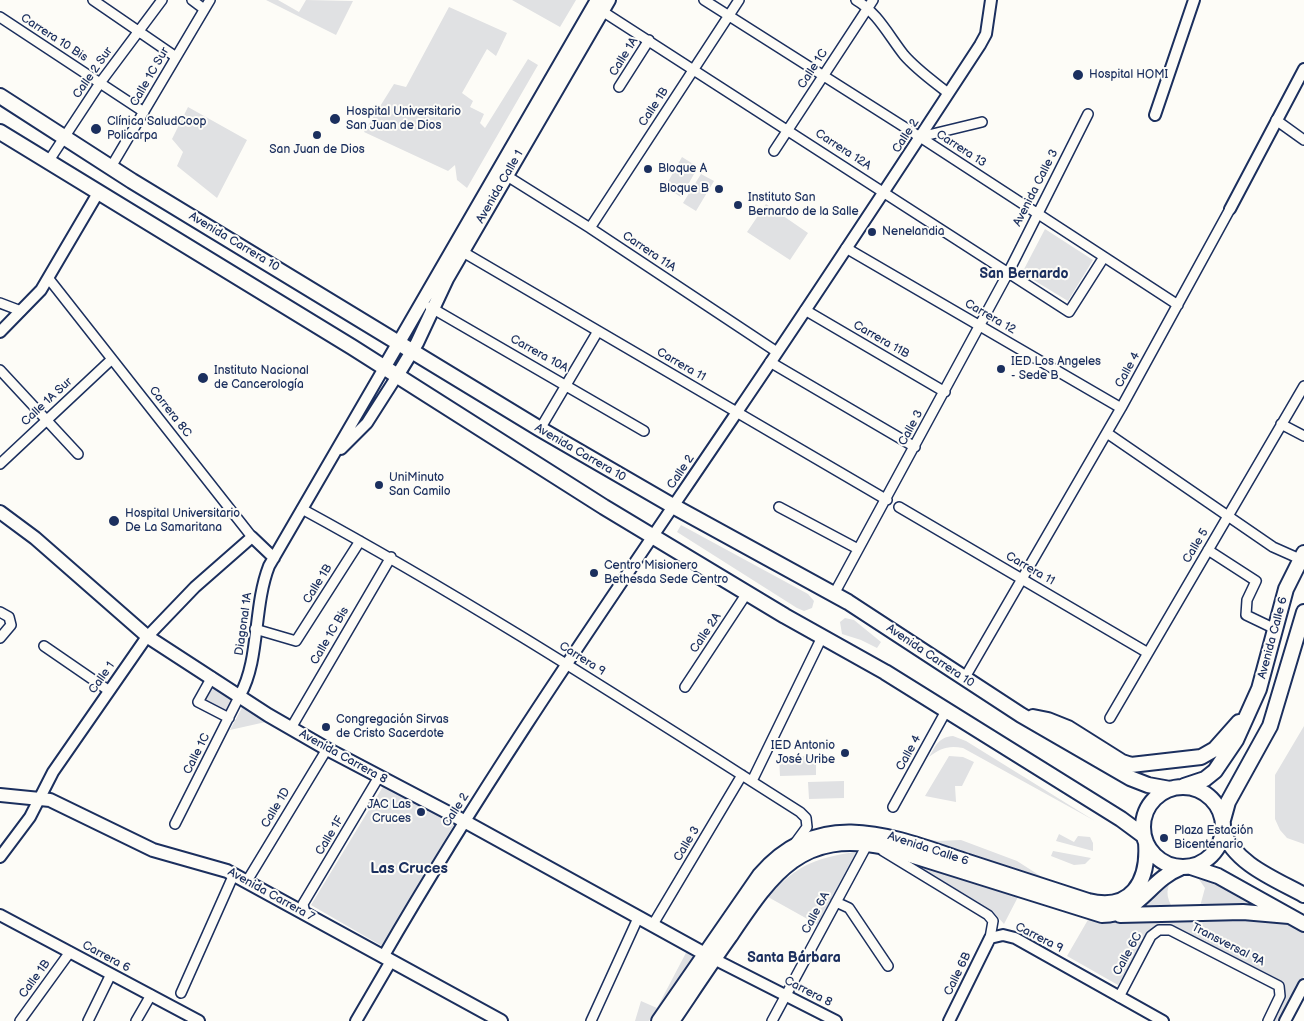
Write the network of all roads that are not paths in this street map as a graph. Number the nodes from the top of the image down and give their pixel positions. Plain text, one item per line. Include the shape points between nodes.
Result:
1 (93, 0) edge
2 (162, 0) edge
3 (192, 0) edge
4 (210, 0) edge
5 (609, 0) edge
6 (704, 0) edge
7 (739, 0) edge
8 (856, 0) edge
9 (991, 0) edge
10 (1194, 0) edge
11 (870, 3) edge
12 (599, 6) edge
13 (204, 9) junction
14 (728, 16) junction
15 (0, 17) edge
16 (138, 31) junction
17 (649, 40) junction
18 (176, 57) junction
19 (1304, 68) edge
20 (694, 69) junction
21 (823, 76) junction
22 (100, 83) junction
23 (619, 87) dead end
24 (948, 93) junction
25 (0, 96) edge
26 (144, 112) junction
27 (1088, 114) dead end
28 (1155, 115) dead end
29 (1276, 120) junction
30 (982, 122) dead end
31 (788, 130) junction
32 (0, 132) edge
33 (65, 137) junction
34 (920, 137) junction
35 (1304, 140) edge
36 (774, 151) dead end
37 (48, 162) junction
38 (111, 167) junction
39 (507, 176) junction
40 (884, 191) junction
41 (98, 193) junction
42 (1230, 209) joint
43 (1037, 213) junction
44 (590, 228) junction
45 (846, 248) junction
46 (463, 252) junction
47 (1104, 257) junction
48 (1008, 273) junction
49 (49, 279) junction
50 (421, 302) junction
51 (0, 303) edge
52 (1178, 305) junction
53 (433, 309) junction
54 (21, 310) junction
55 (805, 310) junction
56 (980, 326) junction
57 (598, 331) junction
58 (0, 332) edge
59 (398, 343) junction
60 (413, 351) junction
61 (777, 352) junction
62 (112, 359) junction
63 (770, 362) junction
64 (384, 368) junction
65 (0, 370) edge
66 (397, 376) junction
67 (567, 384) junction
68 (1304, 386) edge
69 (944, 392) junction
70 (1121, 408) junction
71 (737, 412) junction
72 (46, 420) junction
73 (1282, 424) junction
74 (540, 429) junction
75 (644, 430) dead end
76 (1107, 433) junction
77 (1304, 436) edge
78 (915, 447) junction
79 (78, 454) dead end
80 (331, 459) junction
81 (0, 464) edge
82 (887, 500) junction
83 (673, 506) junction
84 (779, 507) dead end
85 (899, 507) dead end
86 (302, 509) junction
87 (0, 512) edge
88 (1228, 516) junction
89 (652, 536) junction
90 (252, 537) junction
91 (360, 541) junction
92 (858, 549) junction
93 (1208, 550) junction
94 (1302, 556) edge
95 (391, 557) junction
96 (274, 558) junction
97 (1022, 579) junction
98 (747, 593) junction
99 (834, 594) junction
100 (0, 612) edge
101 (1304, 612) edge
102 (1271, 627) dead end
103 (255, 629) junction
104 (822, 636) junction
105 (148, 637) junction
106 (0, 638) edge
107 (44, 646) dead end
108 (1148, 653) junction
109 (566, 664) junction
110 (212, 677) junction
111 (964, 679) junction
112 (685, 687) dead end
113 (108, 690) junction
114 (240, 695) junction
115 (1253, 704) junction
116 (946, 711) junction
117 (1021, 715) junction
118 (229, 718) junction
119 (1110, 718) dead end
120 (291, 728) junction
121 (327, 749) junction
122 (742, 775) junction
123 (378, 778) junction
124 (752, 781) junction
125 (1177, 788) junction
126 (0, 795) edge
127 (38, 798) junction
128 (893, 806) dead end
129 (464, 821) junction
130 (175, 824) dead end
131 (1223, 825) junction
132 (1145, 839) junction
133 (870, 844) junction
134 (785, 852) junction
135 (0, 857) edge
136 (1185, 867) junction
137 (234, 874) junction
138 (247, 881) junction
139 (1304, 895) edge
140 (836, 902) junction
141 (300, 908) junction
142 (0, 915) edge
143 (1109, 915) junction
144 (1289, 916) junction
145 (638, 918) junction
146 (1304, 924) edge
147 (652, 926) junction
148 (1164, 930) joint
149 (990, 938) junction
150 (70, 952) junction
151 (710, 956) junction
152 (387, 959) junction
153 (888, 966) dead end
154 (110, 974) junction
155 (1304, 985) edge
156 (181, 993) dead end
157 (150, 995) junction
158 (786, 995) junction
159 (1119, 997) junction
160 (20, 1021) edge
161 (88, 1021) edge
162 (136, 1021) edge
163 (199, 1021) edge
164 (356, 1021) edge
165 (501, 1021) edge
166 (591, 1021) edge
167 (658, 1021) edge
168 (672, 1021) edge
169 (772, 1021) edge
170 (836, 1021) edge
171 (949, 1021) edge
172 (1163, 1021) edge
173 (1268, 1021) edge
174 (1285, 1021) edge

1 - 16 street
2 - 16 street, Calle 2 Sur
3 - 13 street
4 - 13 street, Calle 1C Sur
5 - 12 main road, Avenida Calle 1
6 - 14 street, Carrera 13
7 - 14 street, Calle 1B
8 - 11 street
9 - 24 street, Calle 2 via 986,34
10 - 28 street
11 - 21 street, Calle 1C
11 - 24 street via 905,56
12 - 17 street, Carrera 12A
12 - 39 main road, Avenida Calle 1
12 - 50 main road, Avenida Calle 1
13 - 18 street, Calle 1C Sur
14 - 20 street, Calle 1B
14 - 21 street, Carrera 13
15 - 22 street, Carrera 10 Bis
16 - 18 street
16 - 22 street, Calle 2 Sur
17 - 20 street, Carrera 12A
17 - 23 street, Calle 1A
18 - 26 street, Calle 1C Sur
19 - 29 street, Calle 4
20 - 31 street, Carrera 12A
20 - 44 street, Calle 1B
21 - 31 street, Calle 1C
21 - 34 street, Carrera 13
22 - 26 street, Carrera 10 Bis
22 - 33 street, Calle 2 Sur
24 - 34 street, Calle 2
25 - 33 main road, Avenida Carrera 10
26 - 38 street, Calle 1C Sur
27 - 43 street, Avenida Calle 3
29 - 35 street
29 - 42 street, Calle 4
30 - 34 street
31 - 36 street, Calle 1C
31 - 40 street, Carrera 12A
32 - 37 main road
33 - 37 street, Calle 2 Sur
33 - 38 main road, Avenida Carrera 10
34 - 40 street, Calle 2
34 - 43 street, Carrera 13
37 - 41 main road
38 - 59 main road, Avenida Carrera 10
39 - 44 street, Carrera 11A
39 - 46 main road, Avenida Calle 1
40 - 45 street, Calle 2
40 - 48 street, Carrera 12A
41 - 49 street
41 - 64 main road
42 - 52 street, Calle 4
43 - 47 street, Carrera 13
43 - 48 street, Avenida Calle 3
44 - 61 street, Carrera 11A
45 - 55 street, Calle 2
45 - 56 street, Carrera 12
46 - 53 main road, Avenida Calle 1
46 - 57 street, Carrera 11
47 - 48 street, Carrera 12A via 1069,312
47 - 52 street, Carrera 13
48 - 56 street, Calle 3
49 - 54 street
49 - 62 street, Carrera 8C
50 - 53 street, Carrera 10A
50 - 59 main road, Avenida Calle 1
51 - 54 street
52 - 70 street, Calle 4
53 - 60 main road, Avenida Calle 1
53 - 67 street, Carrera 10A
54 - 58 street
55 - 61 street, Calle 2
55 - 69 street, Carrera 11B
56 - 69 street, Calle 3
56 - 70 street, Carrera 12
57 - 67 street
57 - 71 street, Carrera 11
59 - 60 main road, Avenida Carrera 10
59 - 64 main road, Avenida Calle 1
60 - 66 main road, Avenida Calle 1
60 - 74 main road, Avenida Carrera 10
61 - 63 street, Calle 2
62 - 72 street, Calle 1A Sur
62 - 90 street, Carrera 8C
63 - 71 street, Calle 2
63 - 78 street
64 - 66 main road
64 - 80 street
65 - 72 street
66 - 80 street via 367,423
66 - 89 main road
67 - 74 street
67 - 75 street, Carrera 10A
68 - 73 street, Calle 5
69 - 78 street, Calle 3
70 - 76 street, Calle 4
71 - 82 street, Carrera 11
71 - 83 street, Calle 2
72 - 79 street
72 - 81 street, Calle 1A Sur
73 - 77 street
73 - 88 street, Calle 5
74 - 83 main road, Avenida Carrera 10
76 - 88 street
76 - 97 street, Calle 4
78 - 82 street, Calle 3
80 - 86 street
82 - 92 street, Calle 3
83 - 89 street, Calle 2
83 - 99 main road, Avenida Carrera 10
84 - 92 street
85 - 97 street, Carrera 11
86 - 91 street, Carrera 9
86 - 96 street
87 - 105 main road, Avenida Carrera 8
88 - 93 street, Calle 5
88 - 94 street via 1273,548
89 - 98 main road
89 - 109 street, Calle 2
90 - 96 street, Carrera 8C
90 - 105 street, Calle 1 via 195,587
91 - 95 street, Carrera 9
91 - 103 street, Calle 1B via 296,641
92 - 99 street, Calle 3
93 - 102 street via 1256,581 1247,600 1246,615
93 - 108 street, Calle 5
94 - 115 main road, Avenida Calle 6 via 1286,589
95 - 109 street, Carrera 9
95 - 120 street, Calle 1C Bis
96 - 103 street, Diagonal 1A via 264,580
97 - 108 street, Carrera 11
97 - 111 street, Calle 4
98 - 104 main road
98 - 112 street, Calle 2A
99 - 111 main road, Avenida Carrera 10
100 - 106 street via 11,622
101 - 131 main road, Avenida Calle 6 via 1270,726 1228,802
103 - 114 street, Diagonal 1A via 249,678
104 - 116 main road
104 - 124 street
105 - 110 main road, Avenida Carrera 8
105 - 113 street, Calle 1
107 - 113 street
108 - 119 street, Calle 5
109 - 122 street, Carrera 9
109 - 129 street, Calle 2
110 - 114 main road, Avenida Carrera 8
110 - 118 street via 198,702
111 - 117 main road, Avenida Carrera 10
113 - 127 street, Calle 1
114 - 118 street, Calle 1C
114 - 120 main road, Avenida Carrera 8
115 - 117 main road via 1209,754 1144,765 1126,764 1059,724
115 - 125 main road, Avenida Calle 6 via 1221,765 1204,779
116 - 128 street, Calle 4
116 - 132 main road via 1126,823
117 - 125 main road, Avenida Carrera 10 via 1130,778 1148,785
118 - 130 street, Calle 1C
120 - 121 main road, Avenida Carrera 8
121 - 123 main road, Avenida Carrera 8
121 - 138 street, Calle 1D
122 - 124 street, Carrera 9
122 - 147 street, Calle 3
123 - 129 main road, Avenida Carrera 8
123 - 141 street, Calle 1F
124 - 134 street, Carrera 9 via 806,818 806,832
125 - 131 main road via 1206,794 1217,805
125 - 132 main road via 1161,793 1148,806 1144,816
126 - 127 main road, Avenida Carrera 7
127 - 135 street, Calle 1 via 26,824
127 - 137 main road, Avenida Carrera 7 via 60,804 153,850
129 - 145 main road, Avenida Carrera 8
129 - 152 street, Calle 2
131 - 136 main road via 1222,839 1213,855
131 - 139 main road via 1231,845 1249,864
132 - 134 main road, Avenida Calle 6 via 1146,867 1141,881 1128,897 1106,904 880,834 854,831 833,834
132 - 136 main road via 1155,857 1167,864
133 - 140 street, Calle 6A
133 - 143 main road, Avenida Calle 6 via 940,863 1092,914
133 - 149 street via 988,914 993,922
133 - 151 main road, Avenida Calle 6 via 822,847 788,863 762,889
134 - 151 main road, Avenida Calle 6 via 760,874
136 - 143 main road, Avenida Calle 6 via 1159,880 1134,906
136 - 144 main road via 1218,876
137 - 138 main road, Avenida Carrera 7
137 - 156 street
138 - 141 main road, Avenida Carrera 7
140 - 153 street via 849,908
140 - 158 street, Calle 6A
141 - 152 main road, Avenida Carrera 7
142 - 150 street, Carrera 6
143 - 144 main road via 1243,912
144 - 146 main road
145 - 147 main road, Avenida Carrera 8
145 - 166 street
147 - 151 main road, Avenida Carrera 8
148 - 159 street, Calle 6C via 1151,936
148 - 173 street, Transversal 9A via 1175,932 1279,986 1280,996
149 - 159 street, Carrera 9 via 1003,935 1015,938
149 - 171 street, Calle 6B
150 - 154 street, Carrera 6
150 - 160 street, Calle 1B
151 - 158 street, Carrera 8
151 - 167 main road, Avenida Calle 6
151 - 168 main road, Avenida Calle 6
152 - 164 street, Calle 2
152 - 165 main road, Avenida Carrera 7
154 - 157 street, Carrera 6
154 - 161 street
155 - 174 street
157 - 162 street
157 - 163 street, Carrera 6
158 - 169 street, Calle 6A
158 - 170 street, Carrera 8
159 - 172 street, Carrera 9

